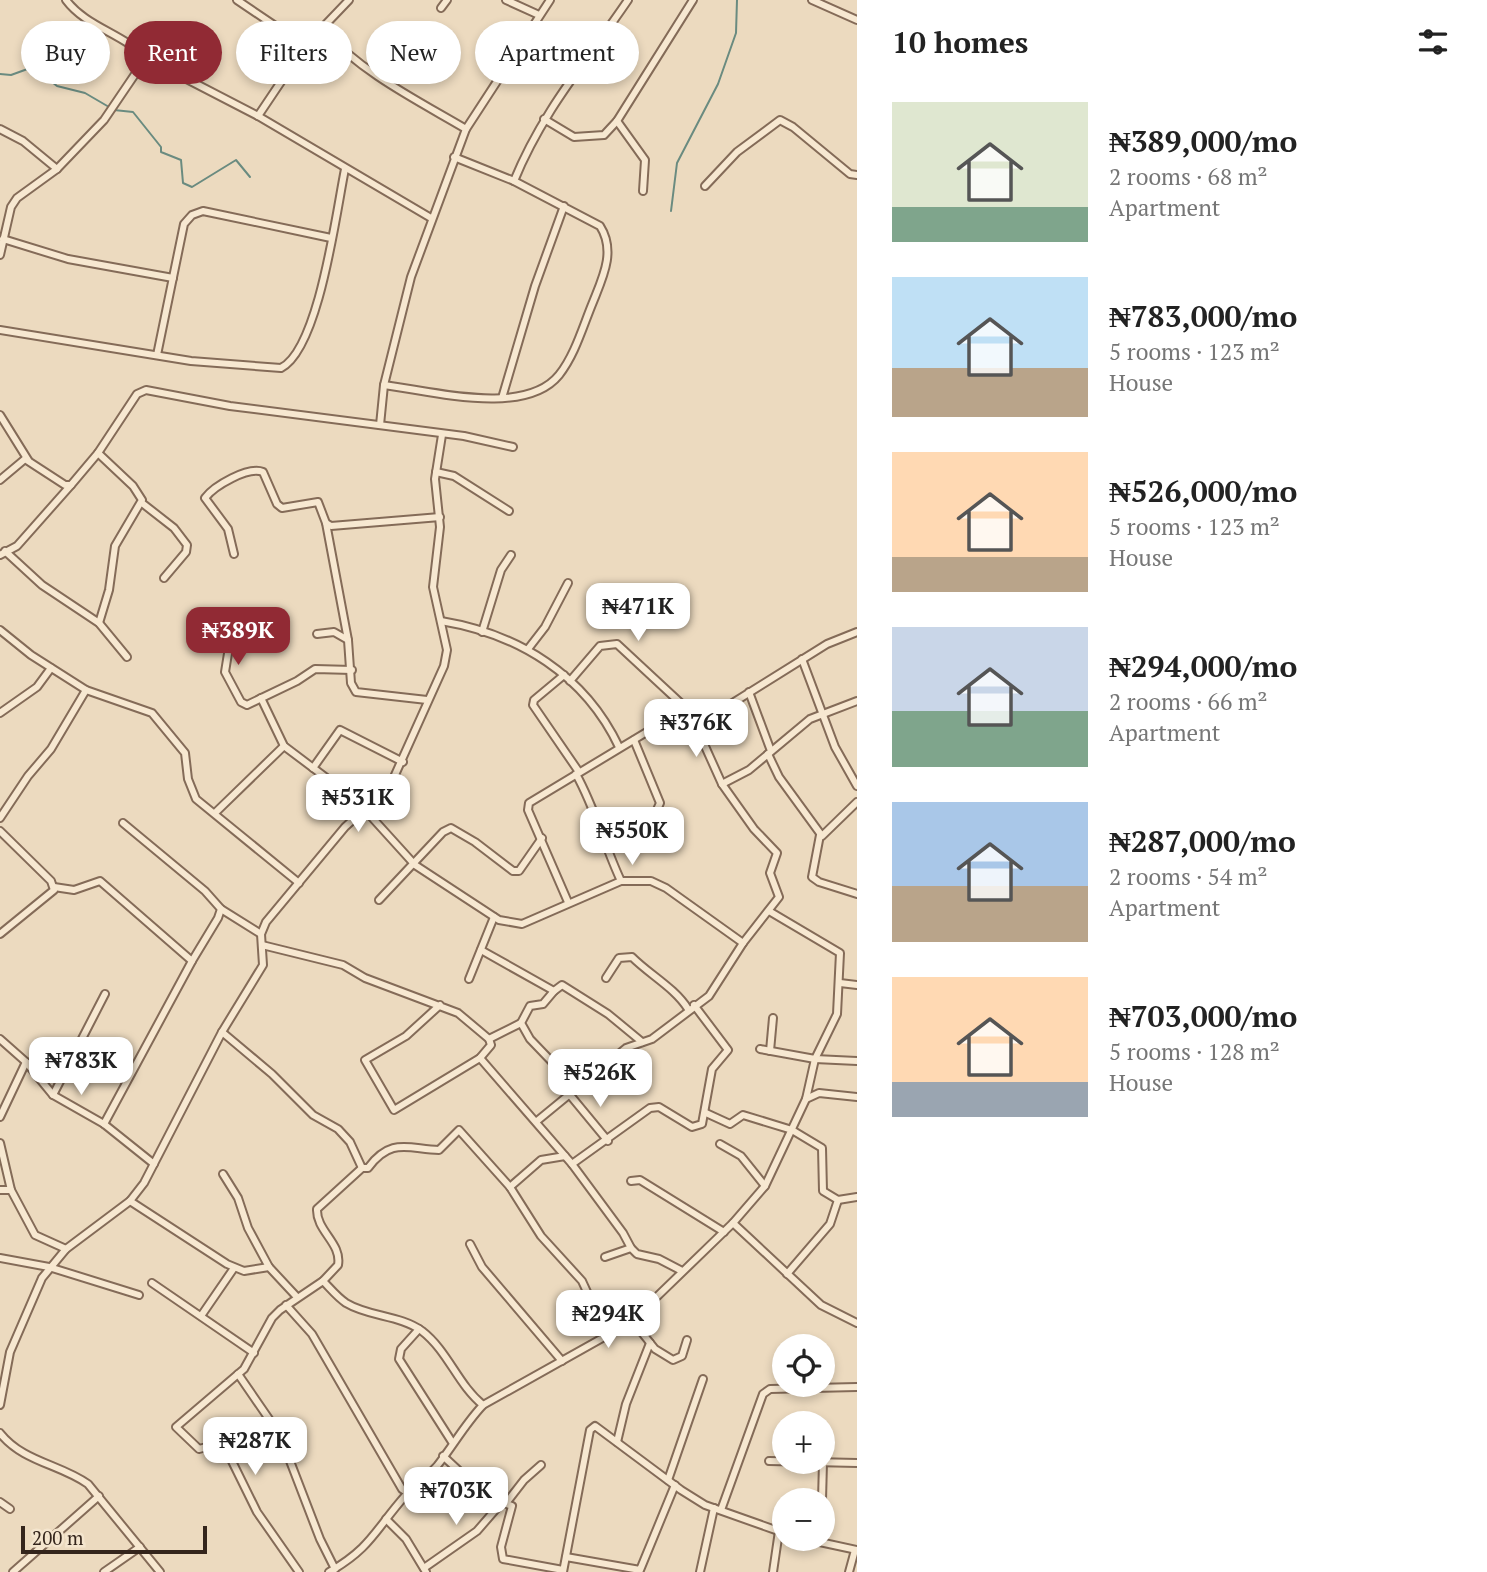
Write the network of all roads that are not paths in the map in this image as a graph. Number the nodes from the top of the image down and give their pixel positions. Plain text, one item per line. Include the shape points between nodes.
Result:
1 (66, 0) edge
2 (237, 0) edge
3 (349, 0) edge
4 (447, 0) edge
5 (506, 0) edge
6 (550, 0) edge
7 (628, 0) edge
8 (693, 0) edge
9 (812, 0) edge
10 (441, 8) dead end
11 (539, 15) junction
12 (857, 20) edge
13 (268, 21) edge
14 (329, 21) edge
15 (124, 41) edge
16 (352, 59) edge
17 (128, 84) edge
18 (196, 84) edge
19 (279, 84) edge
20 (258, 116) junction
21 (544, 119) junction
22 (617, 121) junction
23 (0, 129) edge
24 (466, 129) junction
25 (454, 157) junction
26 (57, 169) junction
27 (345, 169) junction
28 (857, 175) edge
29 (514, 181) junction
30 (705, 186) dead end
31 (643, 191) dead end
32 (564, 206) junction
33 (431, 218) junction
34 (3, 239) junction
35 (331, 239) junction
36 (0, 255) edge
37 (173, 278) junction
38 (0, 330) edge
39 (158, 355) junction
40 (384, 385) junction
41 (502, 398) junction
42 (0, 415) edge
43 (380, 425) junction
44 (442, 435) junction
45 (513, 447) dead end
46 (98, 453) junction
47 (28, 460) junction
48 (436, 472) junction
49 (0, 480) edge
50 (71, 485) junction
51 (142, 503) junction
52 (509, 511) dead end
53 (440, 517) junction
54 (326, 523) junction
55 (3, 553) edge
56 (234, 554) dead end
57 (511, 555) dead end
58 (164, 578) dead end
59 (568, 583) dead end
60 (441, 621) junction
61 (99, 623) junction
62 (0, 630) edge
63 (482, 632) junction
64 (857, 632) edge
65 (250, 634) dead end
66 (317, 634) dead end
67 (348, 640) junction
68 (528, 649) junction
69 (128, 657) dead end
70 (802, 659) junction
71 (51, 668) junction
72 (352, 670) junction
73 (564, 675) junction
74 (570, 681) junction
75 (86, 690) junction
76 (749, 692) junction
77 (261, 698) junction
78 (427, 700) junction
79 (857, 701) edge
80 (0, 713) edge
81 (821, 713) junction
82 (698, 723) junction
83 (634, 740) junction
84 (284, 746) junction
85 (619, 747) junction
86 (769, 753) junction
87 (403, 762) junction
88 (313, 768) junction
89 (578, 773) junction
90 (722, 784) junction
91 (857, 786) edge
92 (857, 802) edge
93 (364, 810) junction
94 (216, 812) junction
95 (0, 819) edge
96 (123, 823) dead end
97 (650, 823) dead end
98 (820, 835) junction
99 (2, 836) edge
100 (542, 838) junction
101 (415, 865) junction
102 (621, 881) junction
103 (299, 883) junction
104 (54, 887) junction
105 (857, 894) edge
106 (379, 900) dead end
107 (568, 902) junction
108 (220, 909) junction
109 (769, 912) junction
110 (494, 918) junction
111 (0, 934) edge
112 (261, 934) junction
113 (743, 943) junction
114 (262, 945) junction
115 (481, 950) junction
116 (192, 961) junction
117 (606, 978) dead end
118 (468, 979) dead end
119 (840, 983) junction
120 (857, 985) edge
121 (554, 990) junction
122 (105, 994) dead end
123 (440, 1005) junction
124 (691, 1007) junction
125 (773, 1018) dead end
126 (521, 1023) junction
127 (222, 1032) junction
128 (0, 1039) edge
129 (489, 1039) junction
130 (642, 1042) junction
131 (760, 1049) dead end
132 (770, 1051) junction
133 (480, 1058) junction
134 (815, 1059) junction
135 (857, 1061) edge
136 (26, 1062) junction
137 (577, 1088) junction
138 (53, 1095) junction
139 (570, 1095) junction
140 (857, 1097) edge
141 (806, 1099) junction
142 (706, 1113) junction
143 (0, 1117) edge
144 (537, 1121) junction
145 (104, 1124) junction
146 (792, 1130) junction
147 (608, 1141) junction
148 (0, 1143) edge
149 (720, 1144) dead end
150 (565, 1156) junction
151 (154, 1164) junction
152 (572, 1164) junction
153 (362, 1168) junction
154 (223, 1174) dead end
155 (631, 1181) dead end
156 (765, 1186) junction
157 (510, 1187) junction
158 (0, 1190) edge
159 (10, 1190) junction
160 (857, 1197) edge
161 (838, 1200) junction
162 (130, 1201) junction
163 (733, 1223) junction
164 (724, 1232) junction
165 (470, 1244) dead end
166 (631, 1248) junction
167 (66, 1249) junction
168 (605, 1257) dead end
169 (0, 1258) edge
170 (49, 1267) junction
171 (270, 1267) junction
172 (234, 1268) junction
173 (682, 1271) junction
174 (788, 1274) junction
175 (323, 1280) junction
176 (152, 1283) dead end
177 (139, 1295) dead end
178 (296, 1296) junction
179 (286, 1305) junction
180 (201, 1316) junction
181 (631, 1319) junction
182 (857, 1323) edge
183 (419, 1329) junction
184 (615, 1331) junction
185 (687, 1340) dead end
186 (650, 1343) junction
187 (254, 1353) junction
188 (562, 1361) junction
189 (238, 1374) junction
190 (703, 1379) dead end
191 (857, 1387) edge
192 (0, 1405) edge
193 (483, 1405) junction
194 (0, 1433) edge
195 (6, 1441) junction
196 (452, 1442) junction
197 (617, 1442) junction
198 (0, 1449) edge
199 (443, 1456) junction
200 (769, 1461) dead end
201 (772, 1461) edge
202 (835, 1462) edge
203 (857, 1463) edge
204 (541, 1465) dead end
205 (668, 1480) junction
206 (675, 1485) junction
207 (408, 1493) junction
208 (99, 1496) junction
209 (0, 1502) edge
210 (505, 1502) junction
211 (10, 1509) dead end
212 (717, 1509) junction
213 (386, 1519) junction
214 (772, 1529) edge
215 (835, 1545) edge
216 (140, 1547) junction
217 (856, 1550) edge
218 (777, 1551) edge
219 (566, 1558) junction
220 (332, 1570) edge
221 (425, 1570) edge
222 (626, 1570) edge
223 (563, 1571) edge
224 (13, 1572) edge
225 (104, 1572) edge
226 (159, 1572) edge
227 (299, 1572) edge
228 (700, 1572) edge
229 (773, 1572) edge
230 (849, 1572) edge

1 - 15 street via 85,18
2 - 13 street
3 - 14 street
4 - 10 street
5 - 11 street
6 - 11 street
7 - 21 street
8 - 22 street
9 - 12 street
11 - 24 street
16 - 24 street
17 - 26 street via 104,120
18 - 20 street
19 - 20 street
20 - 27 street
21 - 22 street via 574,137 587,138 604,135
21 - 29 street
22 - 31 street via 645,160
23 - 26 street
24 - 25 street
25 - 29 street
25 - 33 street
26 - 34 street via 17,198
27 - 33 street
27 - 35 street
28 - 30 street via 780,120 737,152
29 - 32 street
32 - 41 street
32 - 41 street via 600,226 609,256 560,374 532,394
33 - 40 street
34 - 36 street
34 - 37 street via 68,259
35 - 37 street via 203,211 184,224
35 - 39 street via 310,330 292,362 266,369
37 - 39 street
38 - 39 street
40 - 41 street
40 - 43 street
42 - 47 street
43 - 44 street
43 - 46 street via 230,407 146,390 137,394
44 - 45 street
44 - 48 street
46 - 50 street
46 - 51 street via 133,486
47 - 49 street
47 - 50 street
48 - 52 street via 454,476
48 - 53 street
50 - 55 street via 17,546
51 - 58 street via 174,528 187,545
51 - 61 street via 115,547
53 - 54 street via 337,526
53 - 60 street via 433,587
54 - 56 street via 318,502 286,510 279,506 263,472 254,470 205,498 228,529
54 - 67 street
55 - 61 street
57 - 63 street via 501,570
59 - 68 street
60 - 63 street
60 - 78 street via 446,659
61 - 69 street
62 - 71 street
63 - 68 street
64 - 70 street
65 - 77 street via 230,641 225,672 244,704
66 - 67 street via 334,632
67 - 72 street
68 - 73 street
70 - 76 street
70 - 81 street
71 - 75 street
71 - 80 street via 37,687
72 - 77 street via 315,669
72 - 78 street via 356,692
73 - 74 street
73 - 89 street via 533,705
74 - 82 street via 600,646 617,644
74 - 85 street via 599,710
75 - 94 street via 152,713 185,753 188,779 197,799
75 - 95 street via 51,749
76 - 82 street
76 - 86 street
77 - 84 street
78 - 87 street
79 - 81 street
81 - 86 street
81 - 91 street
82 - 83 street via 650,730
82 - 90 street
83 - 85 street
83 - 97 street via 660,803
84 - 88 street
84 - 94 street
85 - 89 street
86 - 90 street
86 - 98 street via 779,777
87 - 88 street via 340,730
87 - 93 street via 390,786
88 - 93 street
89 - 100 street via 529,803
89 - 102 street
90 - 109 street via 777,853 770,873 780,895
92 - 98 street
93 - 101 street
93 - 103 street
94 - 103 street
96 - 108 street via 205,891
98 - 105 street via 812,877
99 - 104 street
100 - 101 street via 516,872 451,828
100 - 107 street
101 - 106 street
101 - 110 street
102 - 107 street
102 - 113 street via 651,881 666,888
103 - 112 street
104 - 111 street via 50,896 20,914
104 - 116 street via 74,890 100,881
107 - 110 street via 522,924
108 - 112 street
108 - 116 street
109 - 113 street
109 - 119 street via 840,953
110 - 115 street
112 - 114 street
113 - 124 street via 718,986
114 - 123 street via 343,965 365,978
114 - 127 street via 264,965
115 - 118 street
115 - 121 street
116 - 145 street
117 - 124 street via 619,958 632,957
119 - 120 street
119 - 134 street via 837,1014
121 - 126 street via 543,1004 530,1006
121 - 130 street via 562,985 576,991
122 - 138 street
123 - 129 street via 458,1013
123 - 133 street via 406,1036 365,1060 390,1109 399,1110
124 - 130 street via 652,1040
124 - 142 street via 728,1047 712,1069
125 - 132 street
126 - 129 street
126 - 137 street via 530,1039
127 - 151 street
127 - 153 street via 304,1108 338,1129
128 - 136 street
129 - 133 street via 491,1045
130 - 137 street via 626,1048
131 - 132 street
132 - 134 street
133 - 144 street
134 - 135 street
134 - 141 street
136 - 138 street
136 - 143 street
137 - 139 street
138 - 145 street
139 - 144 street
139 - 147 street
140 - 141 street via 819,1093
141 - 146 street
142 - 146 street via 730,1124 743,1115
142 - 147 street via 702,1124 692,1127 659,1107 650,1108
144 - 150 street
145 - 151 street
146 - 156 street
146 - 161 street via 822,1148 823,1191
147 - 152 street
148 - 159 street
149 - 156 street via 741,1156
150 - 152 street
150 - 157 street via 541,1160
151 - 162 street
152 - 166 street
153 - 157 street via 403,1144 439,1150 459,1130
153 - 175 street via 317,1209 319,1223 339,1254 339,1261
154 - 171 street
155 - 164 street via 640,1180
156 - 163 street
157 - 184 street via 541,1236 582,1281 600,1320
158 - 159 street
159 - 167 street via 35,1235
160 - 161 street
161 - 174 street via 830,1224
162 - 167 street
162 - 172 street
163 - 164 street
163 - 174 street
164 - 173 street
165 - 188 street via 482,1267
166 - 168 street
166 - 173 street
167 - 170 street
169 - 170 street
170 - 177 street
170 - 192 street via 16,1336
171 - 172 street
171 - 178 street
172 - 180 street
173 - 181 street
174 - 182 street via 832,1313
175 - 178 street
175 - 183 street via 353,1306
176 - 180 street
178 - 179 street
179 - 187 street via 272,1318
179 - 207 street via 312,1334
180 - 187 street
181 - 184 street
181 - 186 street
183 - 193 street via 470,1395
183 - 196 street via 401,1349 399,1359
184 - 188 street
185 - 186 street via 682,1356 673,1360
186 - 197 street
187 - 189 street
188 - 193 street
189 - 220 street via 280,1434
189 - 227 street via 176,1430 198,1449 218,1444 225,1447 257,1512
190 - 205 street
191 - 212 street via 770,1389 763,1394
193 - 196 street
194 - 195 street
195 - 198 street
195 - 208 street via 43,1465 78,1478
196 - 199 street
197 - 205 street
197 - 219 street via 599,1426 590,1430
199 - 207 street
199 - 210 street via 486,1496
200 - 201 street
202 - 203 street
204 - 210 street
205 - 206 street
206 - 212 street
206 - 222 street via 645,1563 640,1570
207 - 213 street
208 - 216 street
208 - 224 street
209 - 211 street
210 - 221 street via 477,1531
210 - 223 street via 513,1512 501,1547 503,1559
212 - 214 street
212 - 228 street
213 - 220 street via 356,1556
213 - 221 street via 406,1539
215 - 217 street
216 - 225 street
216 - 226 street
217 - 230 street
218 - 229 street
219 - 222 street
219 - 223 street

